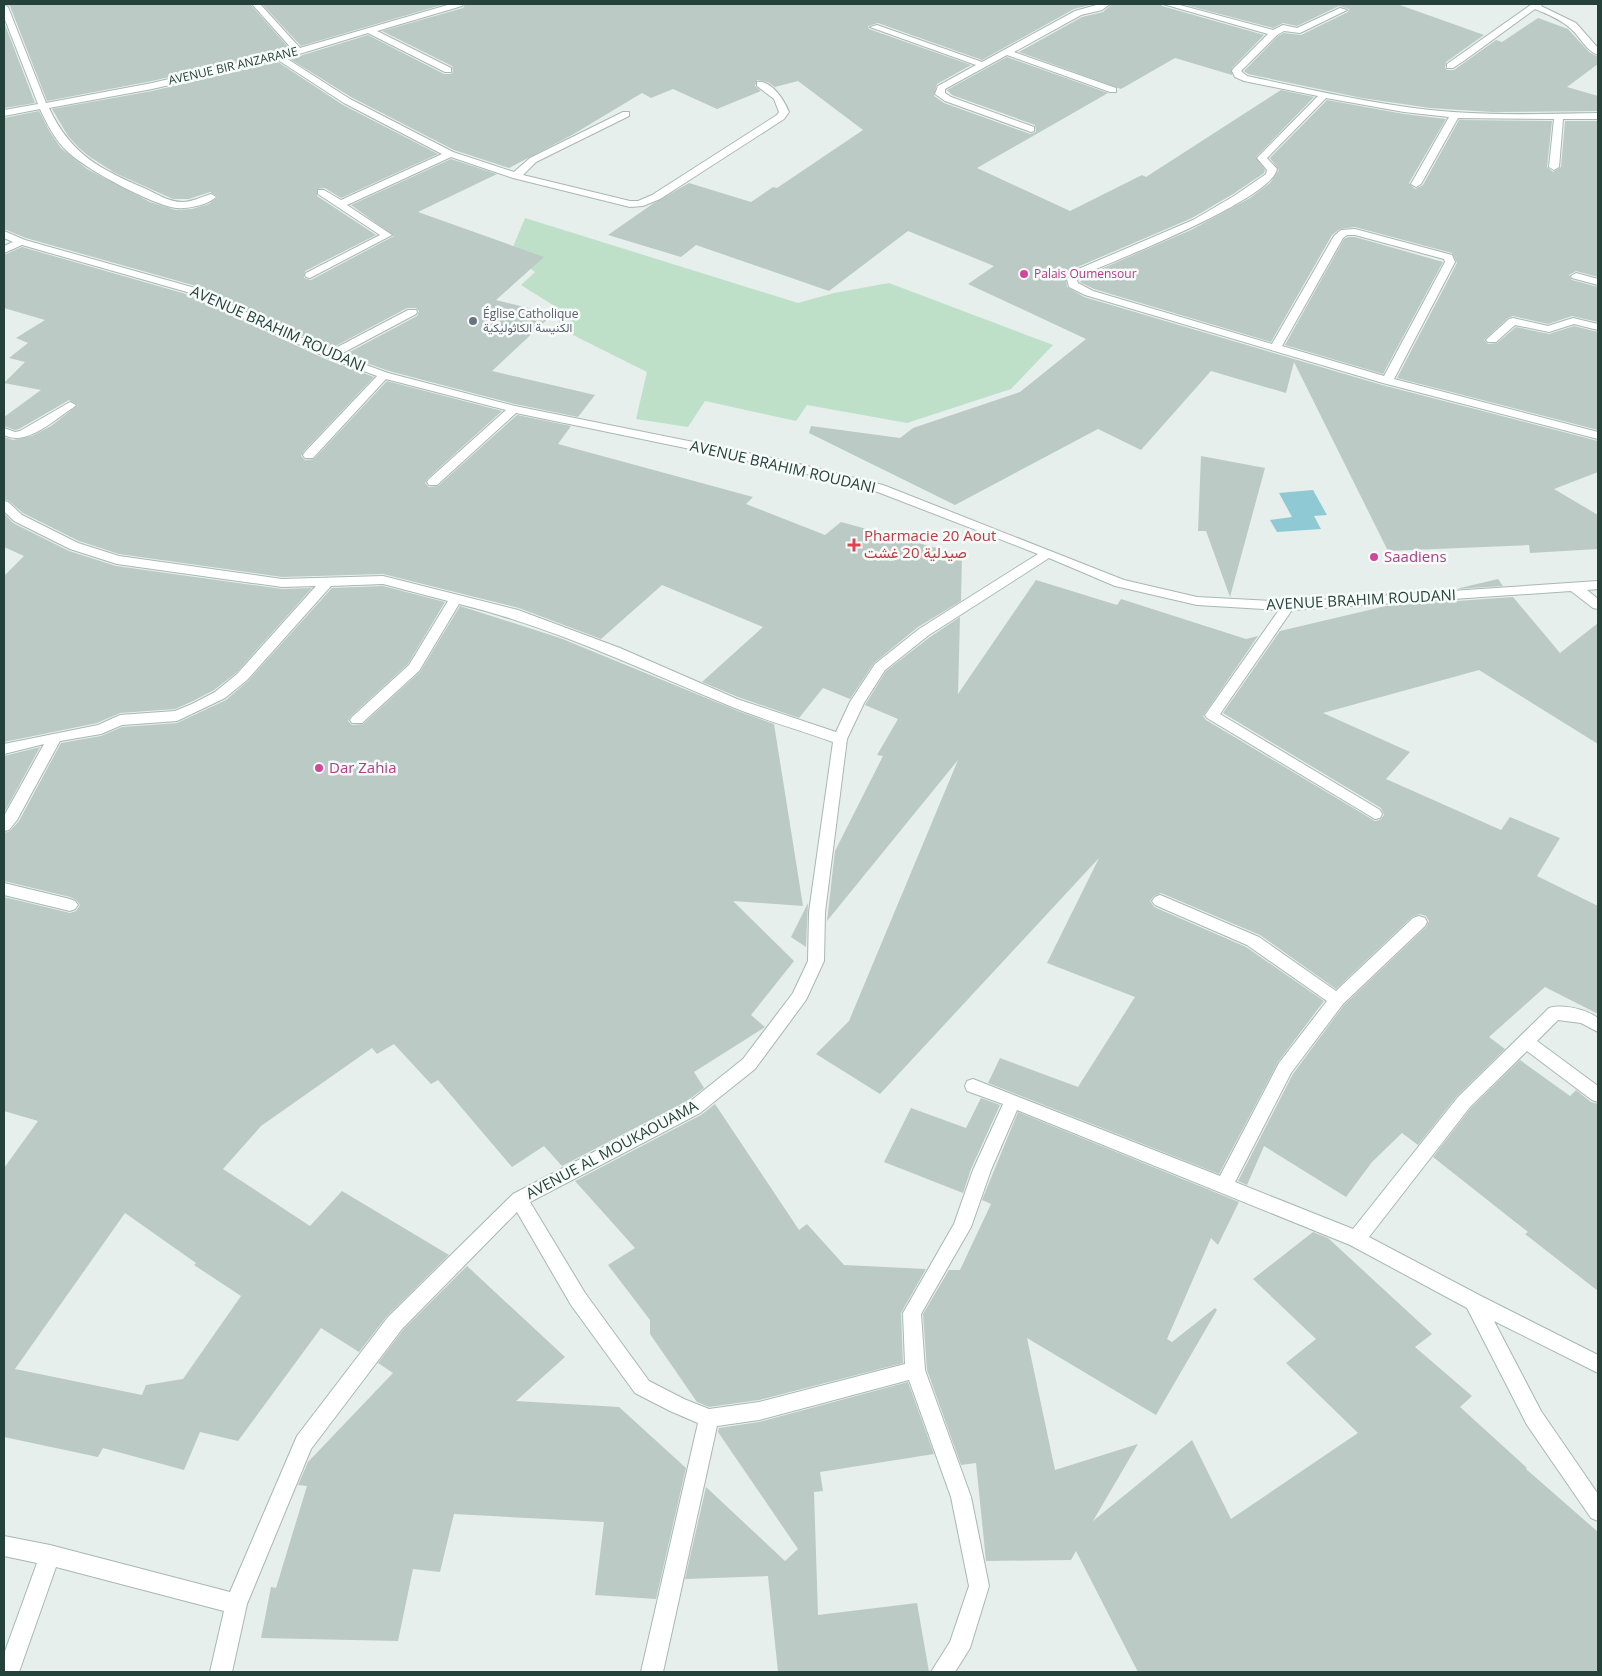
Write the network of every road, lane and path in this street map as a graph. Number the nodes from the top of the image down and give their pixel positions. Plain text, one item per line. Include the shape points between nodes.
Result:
1 (256, 4) edge
2 (459, 4) edge
3 (1106, 4) edge
4 (1167, 4) edge
5 (1537, 5) edge
6 (4, 6) edge
7 (1342, 10) dead end
8 (874, 28) dead end
9 (368, 30) junction
10 (1274, 33) junction
11 (298, 51) junction
12 (1006, 52) junction
13 (1598, 52) edge
14 (279, 58) junction
15 (982, 65) junction
16 (1450, 66) dead end
17 (448, 70) dead end
18 (760, 84) dead end
19 (1113, 90) dead end
20 (1324, 95) junction
21 (44, 105) junction
22 (4, 113) edge
23 (626, 114) dead end
24 (1455, 115) junction
25 (1559, 116) junction
26 (1598, 116) edge
27 (1031, 129) dead end
28 (450, 154) junction
29 (1554, 167) dead end
30 (516, 176) junction
31 (1416, 184) dead end
32 (321, 192) dead end
33 (211, 197) dead end
34 (341, 204) junction
35 (4, 234) edge
36 (20, 242) junction
37 (4, 250) edge
38 (310, 275) dead end
39 (1576, 276) dead end
40 (1598, 282) edge
41 (412, 312) dead end
42 (1598, 327) edge
43 (1492, 340) dead end
44 (1275, 348) junction
45 (330, 355) junction
46 (384, 375) junction
47 (1387, 380) junction
48 (70, 405) dead end
49 (514, 409) junction
50 (9, 434) edge
51 (1598, 436) edge
52 (4, 444) edge
53 (308, 455) dead end
54 (433, 482) dead end
55 (4, 505) edge
56 (1048, 553) junction
57 (328, 581) junction
58 (1598, 586) edge
59 (1576, 588) junction
60 (456, 600) junction
61 (1598, 605) edge
62 (1288, 606) junction
63 (357, 720) dead end
64 (55, 737) junction
65 (840, 739) junction
66 (4, 749) edge
67 (1375, 814) dead end
68 (4, 826) edge
69 (4, 889) edge
70 (1160, 901) dead end
71 (70, 904) dead end
72 (1419, 922) dead end
73 (1336, 1000) junction
74 (1598, 1026) edge
75 (1526, 1041) junction
76 (973, 1086) dead end
77 (1598, 1095) edge
78 (1013, 1101) junction
79 (1224, 1186) junction
80 (519, 1199) junction
81 (1356, 1239) junction
82 (1474, 1302) junction
83 (1598, 1364) edge
84 (915, 1370) junction
85 (709, 1418) junction
86 (1598, 1511) edge
87 (4, 1546) edge
88 (50, 1555) junction
89 (236, 1604) junction
90 (8, 1672) edge
91 (221, 1672) edge
92 (652, 1672) edge
93 (942, 1672) edge

1 - 11 street
2 - 9 street, AVENUE BIR ANZARANE
3 - 12 street via 1078,13
4 - 10 street
5 - 13 street via 1567,21
5 - 16 street
6 - 21 street
7 - 10 street via 1303,29 1282,28
8 - 15 street
9 - 11 street, AVENUE BIR ANZARANE
9 - 17 street
10 - 20 street via 1236,71 1238,75
11 - 14 street, AVENUE BIR ANZARANE
12 - 15 street
12 - 19 street
14 - 21 street, AVENUE BIR ANZARANE via 152,86
14 - 28 street via 347,101
15 - 27 street via 941,88 940,94
18 - 30 street via 778,98 784,112 781,117 645,202 630,204
20 - 24 street
20 - 44 street via 1262,158 1272,169 1271,175 1197,222 1080,272 1072,279 1073,284 1089,293
21 - 22 street, AVENUE BIR ANZARANE
21 - 33 street via 64,143 102,172 179,207
23 - 30 street via 533,160
24 - 25 street
24 - 31 street
25 - 26 street
25 - 29 street
28 - 30 street
28 - 34 street
32 - 34 street
34 - 38 street via 387,235
35 - 36 street, AVENUE BRAHIM ROUDANI
36 - 37 street
36 - 45 street, AVENUE BRAHIM ROUDANI via 191,290
39 - 40 street
41 - 45 street
42 - 43 street via 1573,321 1549,329 1513,322
44 - 47 street
44 - 47 street via 1339,236 1345,232 1448,257 1450,262
45 - 46 street, AVENUE BRAHIM ROUDANI
46 - 49 street, AVENUE BRAHIM ROUDANI
46 - 53 street
47 - 51 street
48 - 50 street via 24,434
49 - 54 street
49 - 56 street, AVENUE BRAHIM ROUDANI via 787,465 879,488
50 - 52 street
55 - 57 street via 18,518 74,546 117,560 282,582
56 - 62 street, AVENUE BRAHIM ROUDANI via 1120,583 1197,601
56 - 65 street, AVENUE AL MOUKAOUAMA via 924,632 880,667 857,702
57 - 60 street via 383,580
57 - 64 street via 242,677 220,695 176,716 120,720 101,729
58 - 59 street, AVENUE BRAHIM ROUDANI
59 - 61 street
59 - 62 street, AVENUE BRAHIM ROUDANI
60 - 63 street via 414,668
60 - 65 street via 513,613 732,702
62 - 67 street via 1212,715
64 - 66 street
64 - 68 street
65 - 80 street, AVENUE AL MOUKAOUAMA via 817,912 816,961 800,996 749,1064 694,1108
69 - 71 street
70 - 73 street via 1253,942
72 - 73 street
73 - 79 street via 1285,1068
74 - 75 street via 1584,1017 1555,1013
75 - 77 street
75 - 81 street via 1464,1102
76 - 78 street
78 - 79 street
78 - 84 street via 982,1170 962,1226 912,1312
79 - 81 street
80 - 85 street via 578,1299 642,1387
80 - 89 street, AVENUE AL MOUKAOUAMA via 395,1323 304,1443
81 - 82 street
82 - 83 street
82 - 86 street via 1534,1418
84 - 85 street via 759,1411
84 - 93 street via 961,1497 979,1586 959,1648
85 - 92 street
87 - 88 street
88 - 89 street
88 - 90 street
89 - 91 street, AVENUE AL MOUKAOUAMA

